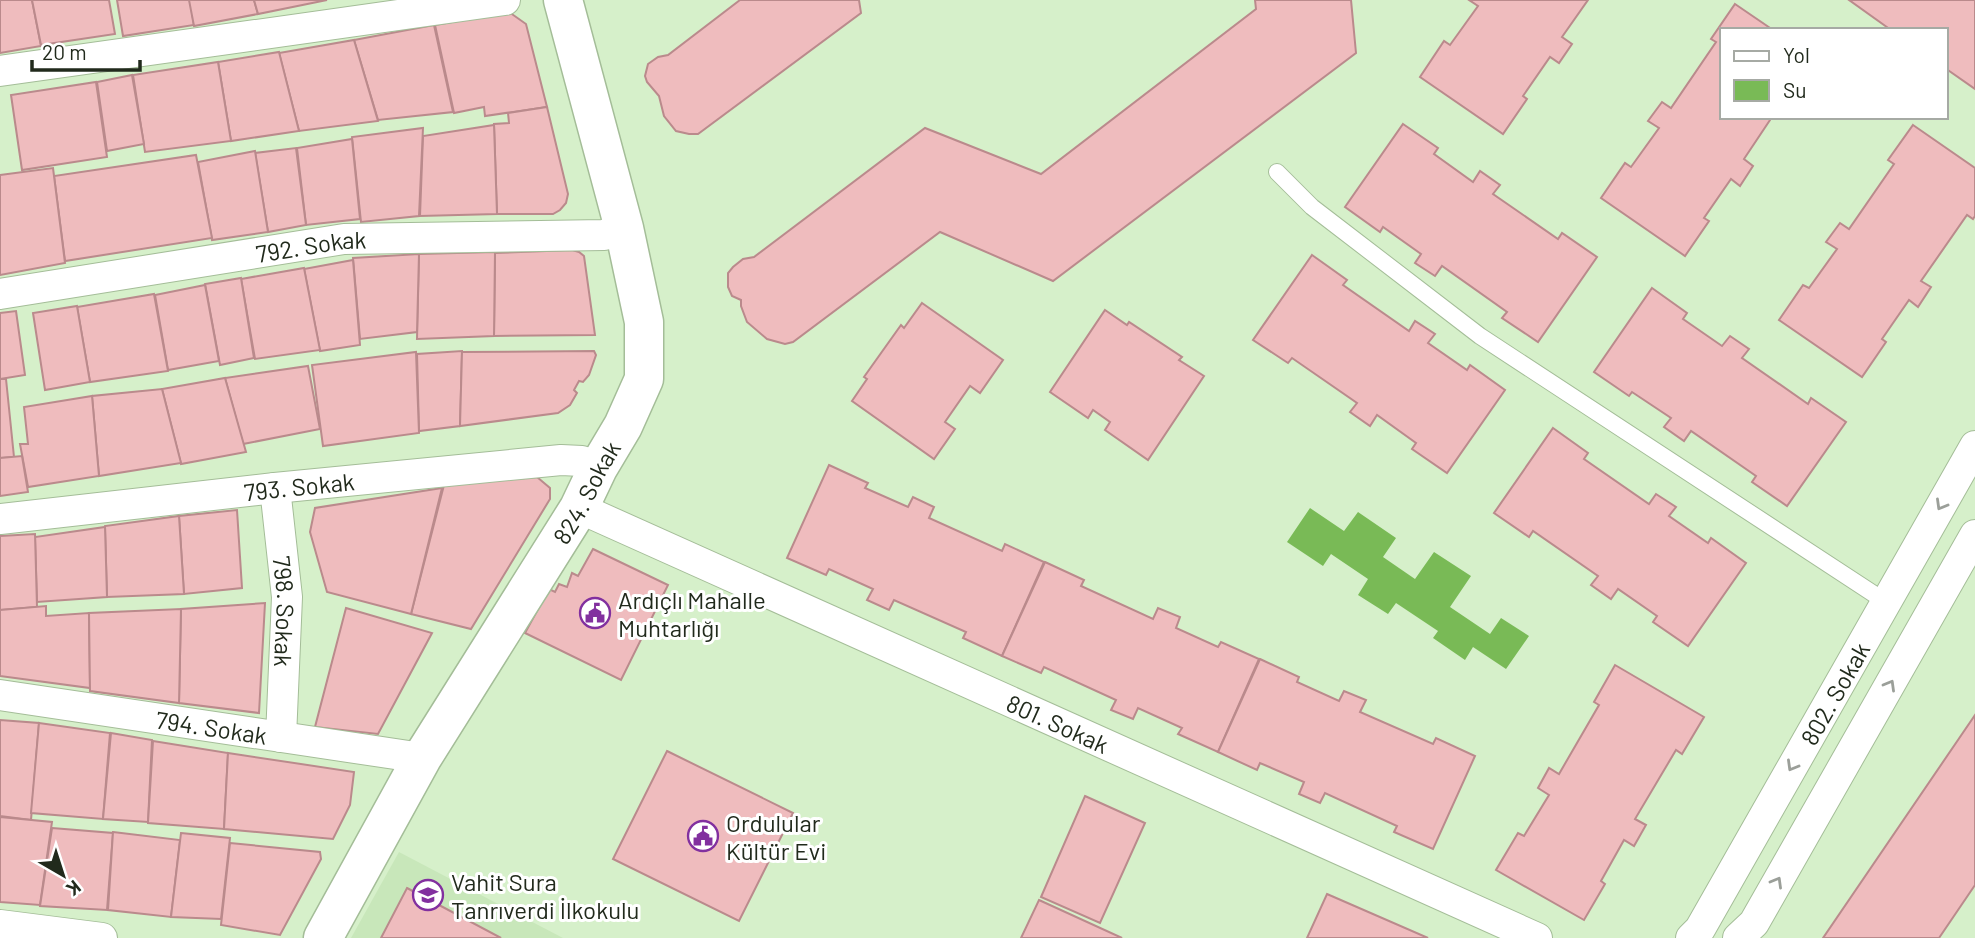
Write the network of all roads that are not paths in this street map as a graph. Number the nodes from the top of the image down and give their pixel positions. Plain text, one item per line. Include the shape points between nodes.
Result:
1 (505, 0) edge
2 (563, 0) edge
3 (0, 71) edge
4 (1277, 172) dead end
5 (624, 228) junction
6 (0, 294) edge
7 (1975, 446) edge
8 (598, 468) junction
9 (275, 488) junction
10 (579, 508) junction
11 (0, 519) edge
12 (1975, 535) edge
13 (1886, 602) junction
14 (0, 695) edge
15 (281, 737) junction
16 (422, 758) junction
17 (0, 925) edge
18 (102, 938) edge
19 (323, 938) edge
20 (1537, 938) edge
21 (1690, 938) edge
22 (1738, 938) edge

1 - 3 street
2 - 5 street, 824. Sokak
4 - 13 lane via 1312,207 1480,336
5 - 6 street, 792. Sokak via 604,235 344,239
5 - 8 street, 824. Sokak via 644,322 644,379
7 -> 13 street, 802. Sokak
8 - 9 street, 793. Sokak via 561,460
8 - 10 street, 824. Sokak
9 - 11 street, 793. Sokak
9 - 15 street, 798. Sokak via 287,597
10 - 16 street, 824. Sokak
10 - 20 street, 801. Sokak
22 -> 12 street, 802. Sokak via 1754,923
13 -> 21 street, 802. Sokak via 1700,929
14 - 15 street, 794. Sokak
15 - 16 street, 794. Sokak
16 - 19 street, 824. Sokak
17 - 18 street

